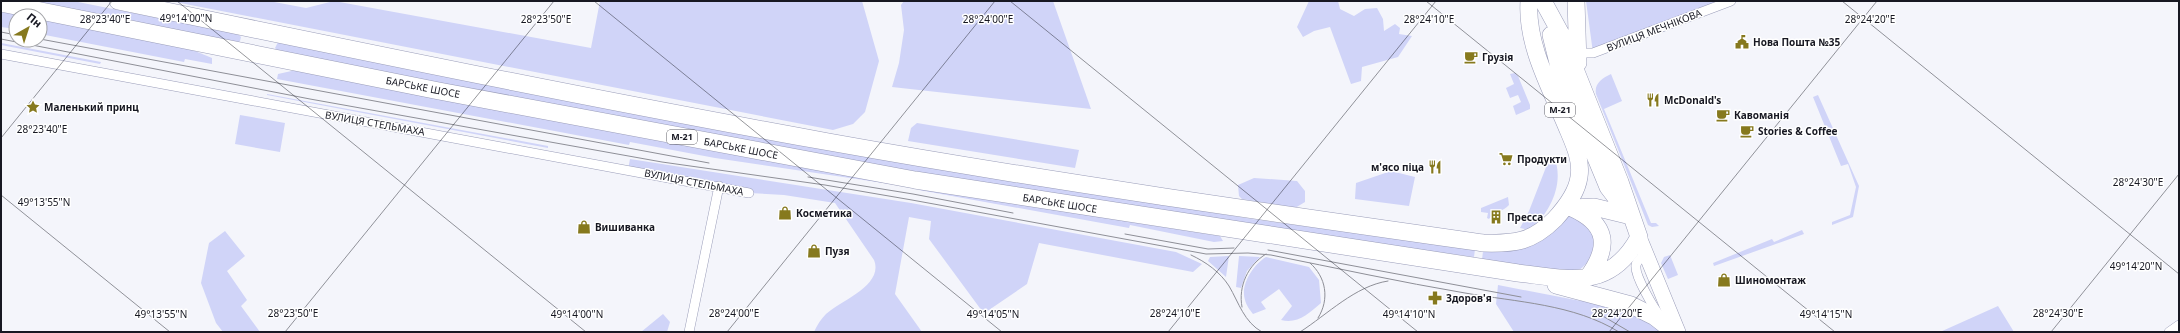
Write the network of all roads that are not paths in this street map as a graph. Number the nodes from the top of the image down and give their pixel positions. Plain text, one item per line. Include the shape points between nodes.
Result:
1 (118, 1) edge
2 (1529, 1) edge
3 (1539, 1) edge
4 (1543, 1) edge
5 (1576, 1) edge
6 (1731, 1) edge
7 (1, 3) edge
8 (261, 31) junction
9 (1576, 53) junction
10 (1, 54) edge
11 (257, 55) junction
12 (1580, 85) junction
13 (720, 186) junction
14 (749, 193) dead end
15 (1565, 212) junction
16 (1631, 216) junction
17 (1639, 237) junction
18 (1518, 273) junction
19 (1588, 277) junction
20 (2179, 325) edge
21 (689, 332) edge
22 (1676, 332) edge
23 (2169, 332) edge

1 - 8 highway, М-21
2 - 15 highway, М-21 via 1535,48 1579,158 1579,179
3 - 16 highway via 1560,71 1608,187
4 - 12 highway, М-21 via 1561,34
5 - 9 highway, М-21
6 - 9 street, ВУЛИЦЯ МЕЧНІКОВА via 1593,53
7 - 11 highway, БАРСЬКЕ ШОСЕ / М-21
8 - 11 highway
8 - 15 highway, М-21 via 843,144 1138,194 1400,231 1506,244 1535,236
9 - 12 highway, М-21
10 - 13 street, ВУЛИЦЯ СТЕЛЬМАХА
11 - 18 highway, БАРСЬКЕ ШОСЕ / М-21 via 915,180
12 - 16 highway, М-21 via 1620,182
13 - 14 street, ВУЛИЦЯ СТЕЛЬМАХА
13 - 21 street
15 - 16 highway via 1594,207
15 - 19 highway via 1592,219 1601,234 1601,254
16 - 17 highway, М-21
17 - 19 highway, М-21 via 1621,264 1606,273
17 - 22 main road
18 - 19 highway, М-21 via 1577,279
18 - 22 highway via 1631,305 1655,317
20 - 23 street

